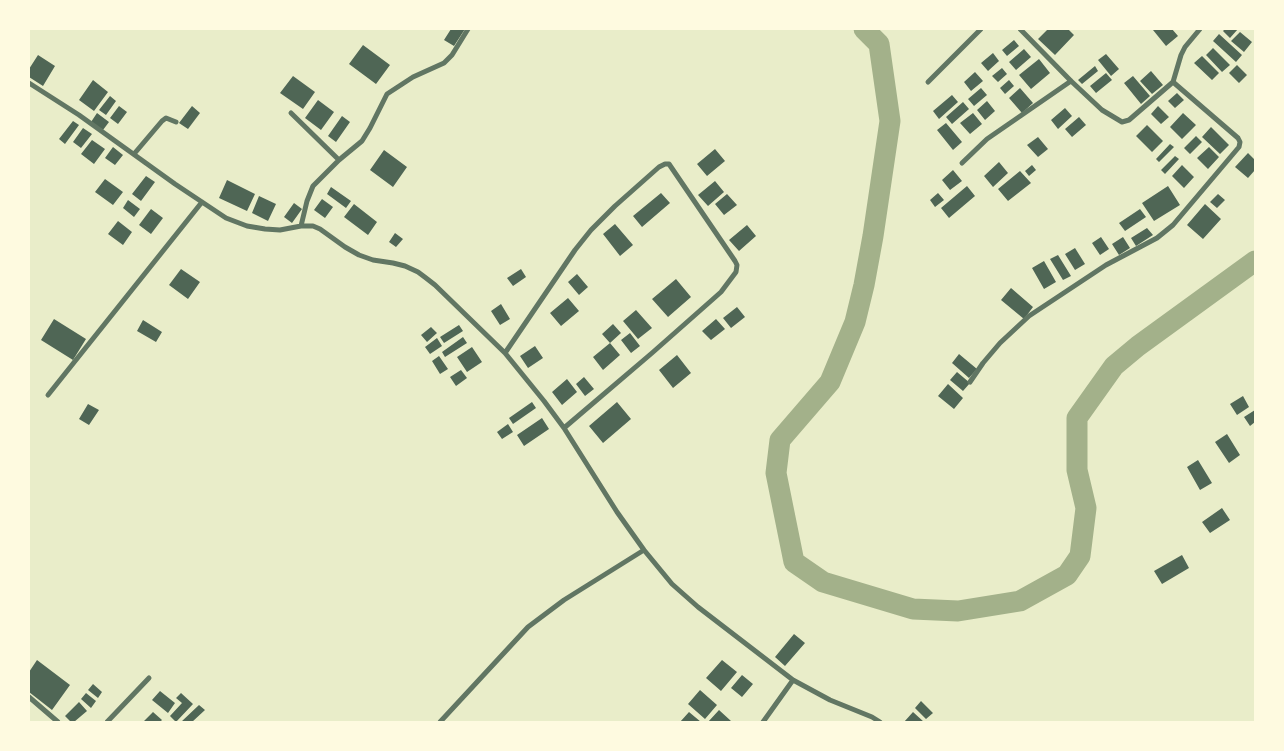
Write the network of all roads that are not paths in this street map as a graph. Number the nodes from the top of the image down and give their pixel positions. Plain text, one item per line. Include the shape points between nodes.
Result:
1 (468, 29) edge
2 (981, 29) edge
3 (1020, 29) edge
4 (1200, 29) edge
5 (1071, 81) junction
6 (928, 82) dead end
7 (1173, 82) junction
8 (29, 83) edge
9 (292, 113) dead end
10 (176, 122) dead end
11 (134, 154) junction
12 (339, 160) junction
13 (962, 163) dead end
14 (202, 202) junction
15 (301, 226) junction
16 (505, 353) junction
17 (970, 382) dead end
18 (48, 395) dead end
19 (564, 428) junction
20 (644, 550) junction
21 (150, 678) dead end
22 (793, 680) junction
23 (29, 697) edge
24 (58, 722) edge
25 (107, 722) edge
26 (440, 722) edge
27 (763, 722) edge
28 (880, 722) edge

1 - 12 street via 444,63 413,77 387,94 362,141
2 - 6 street
3 - 5 street
4 - 7 street via 1185,47
5 - 7 street via 1102,110 1122,122 1129,120
5 - 13 street via 987,140
7 - 17 street via 1238,138 1239,147 1173,225 1029,316 1000,343
8 - 11 street
9 - 12 street
10 - 11 street via 166,118 162,121
11 - 14 street
12 - 15 street via 313,186
14 - 15 street via 226,218 247,226 280,230
14 - 18 street
15 - 16 street via 316,228 367,258 400,264 418,272
16 - 19 street
16 - 19 street via 591,230 659,167 669,164 736,263 736,272 721,292
19 - 20 street
20 - 22 street via 686,597
20 - 26 street via 564,600 528,627
21 - 25 street
22 - 27 street
22 - 28 street
23 - 24 street

